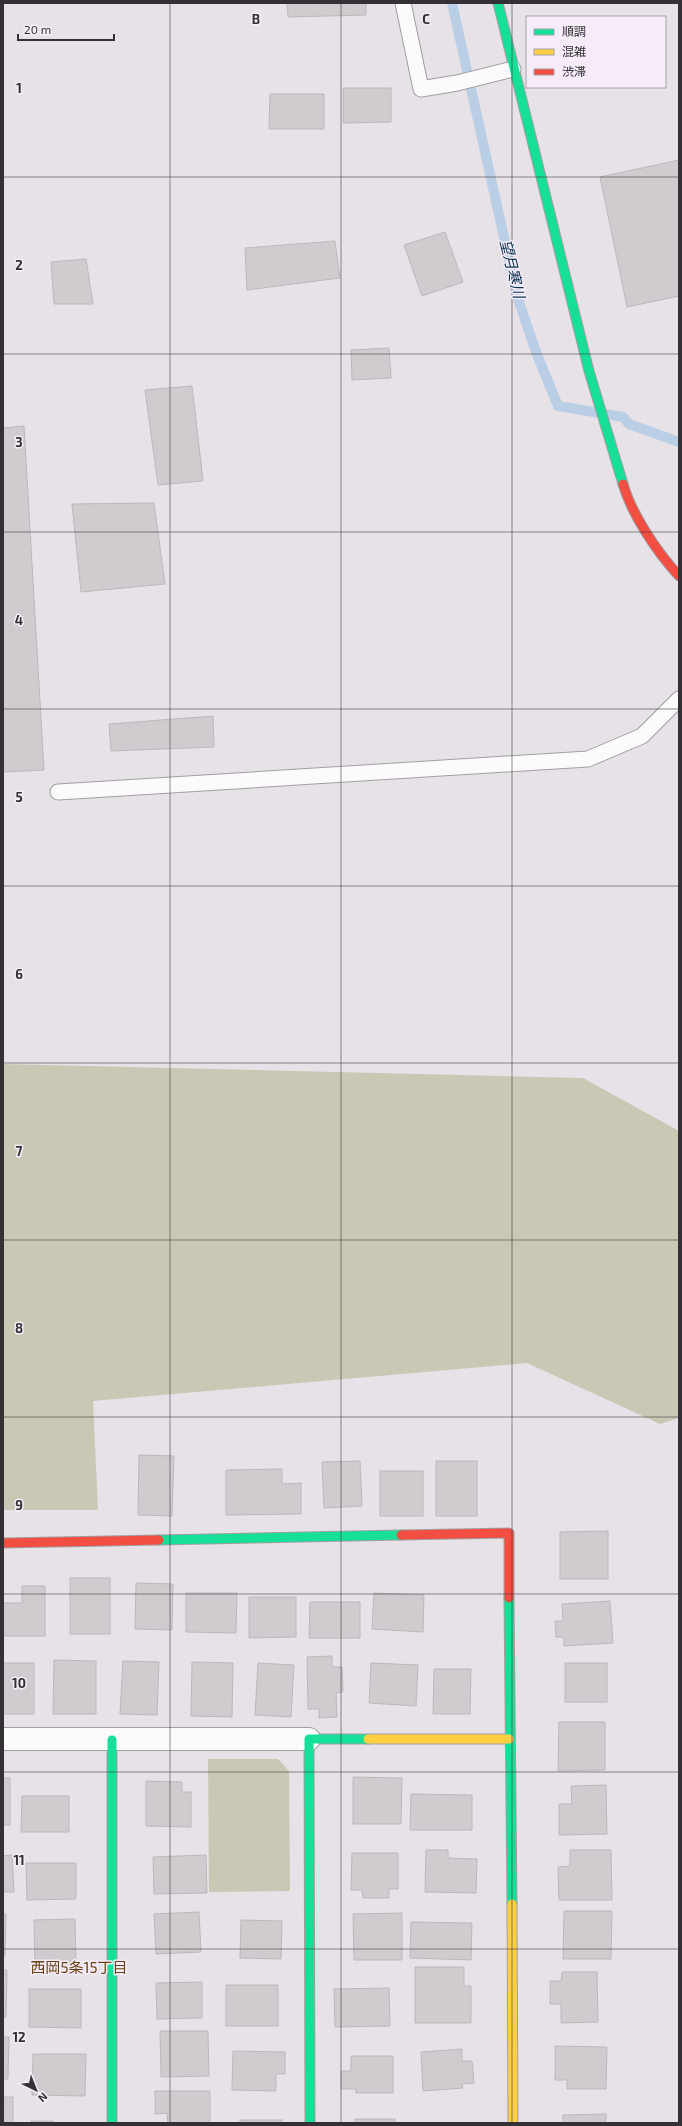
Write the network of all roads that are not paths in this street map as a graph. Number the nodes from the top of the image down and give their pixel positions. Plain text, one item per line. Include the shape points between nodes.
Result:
1 (403, 3) edge
2 (498, 3) edge
3 (513, 69) junction
4 (679, 576) edge
5 (679, 699) edge
6 (58, 792) dead end
7 (3, 1543) edge
8 (3, 1739) edge
9 (309, 1739) junction
10 (509, 1739) junction
11 (112, 1740) junction
12 (112, 2123) edge
13 (310, 2123) edge
14 (513, 2123) edge

1 - 3 lane via 421,89
2 - 3 street
3 - 4 street via 589,371 627,497 663,559
5 - 6 lane via 642,736 588,759
7 - 10 street via 509,1533
8 - 11 street
9 - 10 street
9 - 11 street
9 - 13 street
10 - 14 street
11 - 12 street

